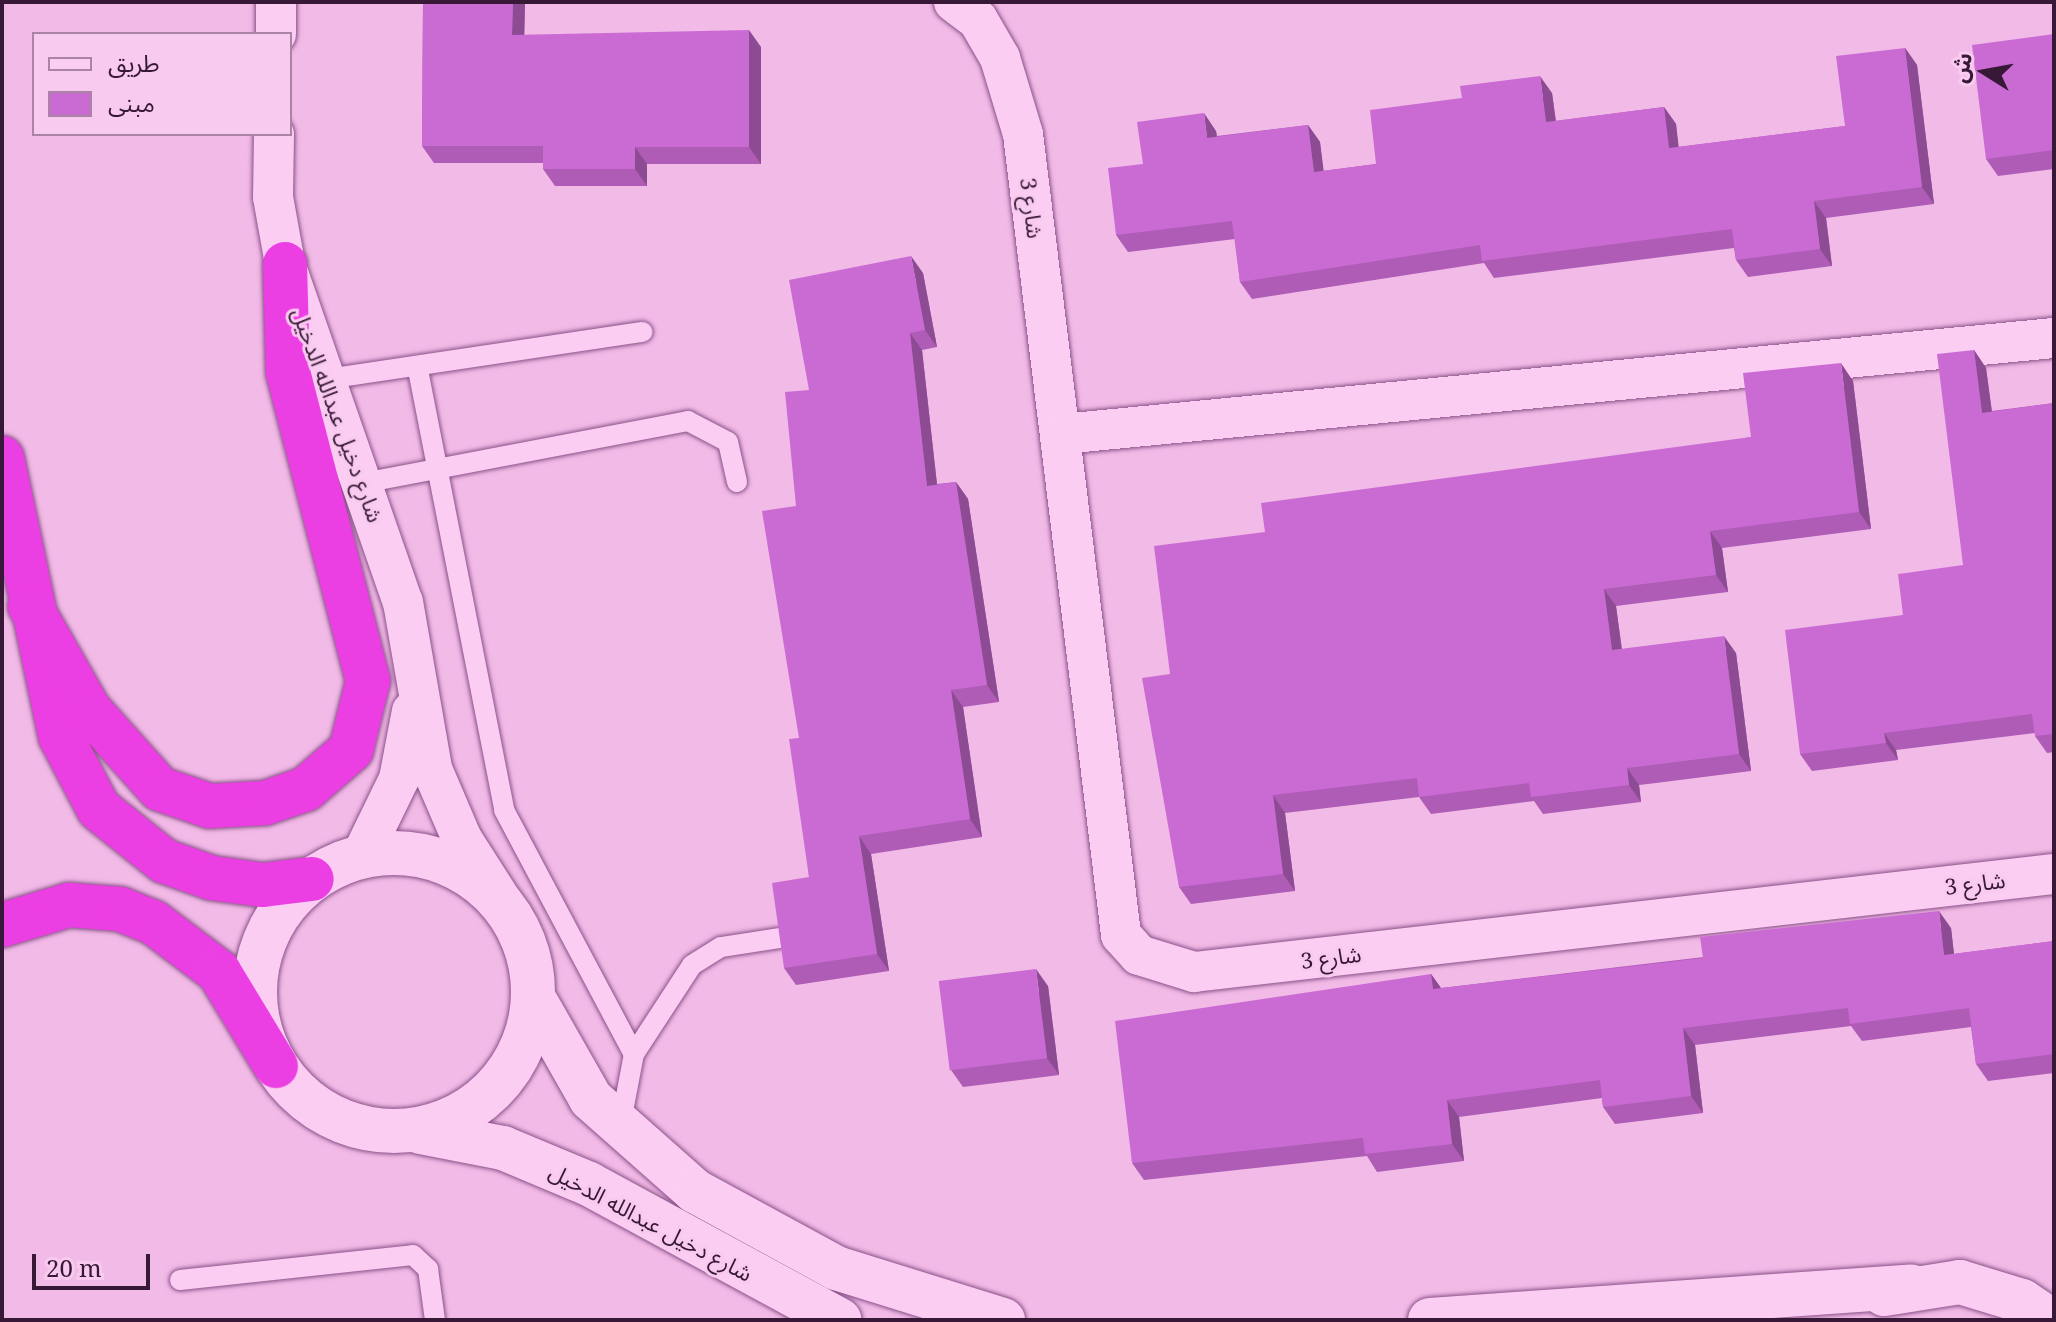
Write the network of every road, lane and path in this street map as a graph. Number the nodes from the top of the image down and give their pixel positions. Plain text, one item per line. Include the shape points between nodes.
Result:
1 (276, 2) edge
2 (975, 8) edge
3 (276, 32) edge
4 (274, 136) edge
5 (285, 264) junction
6 (642, 332) dead end
7 (2054, 338) edge
8 (418, 370) junction
9 (321, 380) junction
10 (1062, 434) junction
11 (2, 458) edge
12 (432, 469) junction
13 (737, 482) dead end
14 (363, 483) junction
15 (30, 606) junction
16 (414, 695) junction
17 (362, 855) junction
18 (2054, 874) edge
19 (312, 879) junction
20 (503, 903) junction
21 (2, 925) edge
22 (780, 938) edge
23 (533, 997) junction
24 (634, 1054) junction
25 (276, 1066) junction
26 (620, 1130) junction
27 (409, 1131) junction
28 (180, 1280) dead end
29 (1911, 1286) junction
30 (435, 1320) edge
31 (840, 1320) edge
32 (1003, 1320) edge
33 (1430, 1320) edge
34 (1841, 1320) edge
35 (2050, 1320) edge

1 - 3 street
2 - 10 street, شارع 3 via 1015,93
4 - 5 street, شارع دخيل عبدالله الدخيل via 273,197
5 - 9 street, شارع دخيل عبدالله الدخيل
5 - 15 highway via 288,372 368,681 351,750 306,789 265,803 210,806 160,789 89,710
6 - 8 lane
7 - 10 street
8 - 9 lane
8 - 12 lane
9 - 14 street, شارع دخيل عبدالله الدخيل
10 - 18 street, شارع 3 via 1121,935 1139,955 1194,972
11 - 15 highway
12 - 13 lane via 688,421 728,442
12 - 14 lane
12 - 24 lane via 504,810
14 - 16 street, شارع دخيل عبدالله الدخيل via 403,602
15 - 19 highway via 61,737 83,787 126,836 164,861 212,878 263,885
16 - 17 street, شارع دخيل عبدالله الدخيل via 399,779
16 - 20 street, شارع دخيل عبدالله الدخيل via 456,825
17 - 19 street
17 - 20 street via 424,855 454,865
19 - 25 street via 273,923 258,965 256,1010
20 - 23 street via 531,964
21 - 25 highway via 69,905 120,909 153,922 219,972
22 - 24 lane via 721,947 692,965
23 - 26 street, شارع دخيل عبدالله الدخيل via 573,1074
23 - 27 street via 516,1060 496,1087 442,1124
24 - 26 lane via 623,1083
25 - 27 street via 319,1110 347,1124
26 - 32 street, شارع دخيل عبدالله الدخيل via 768,1236 906,1293
27 - 31 street, شارع دخيل عبدالله الدخيل via 476,1140 565,1173
28 - 30 lane via 413,1255 428,1269
29 - 33 street
29 - 34 street
29 - 35 street via 1988,1287

